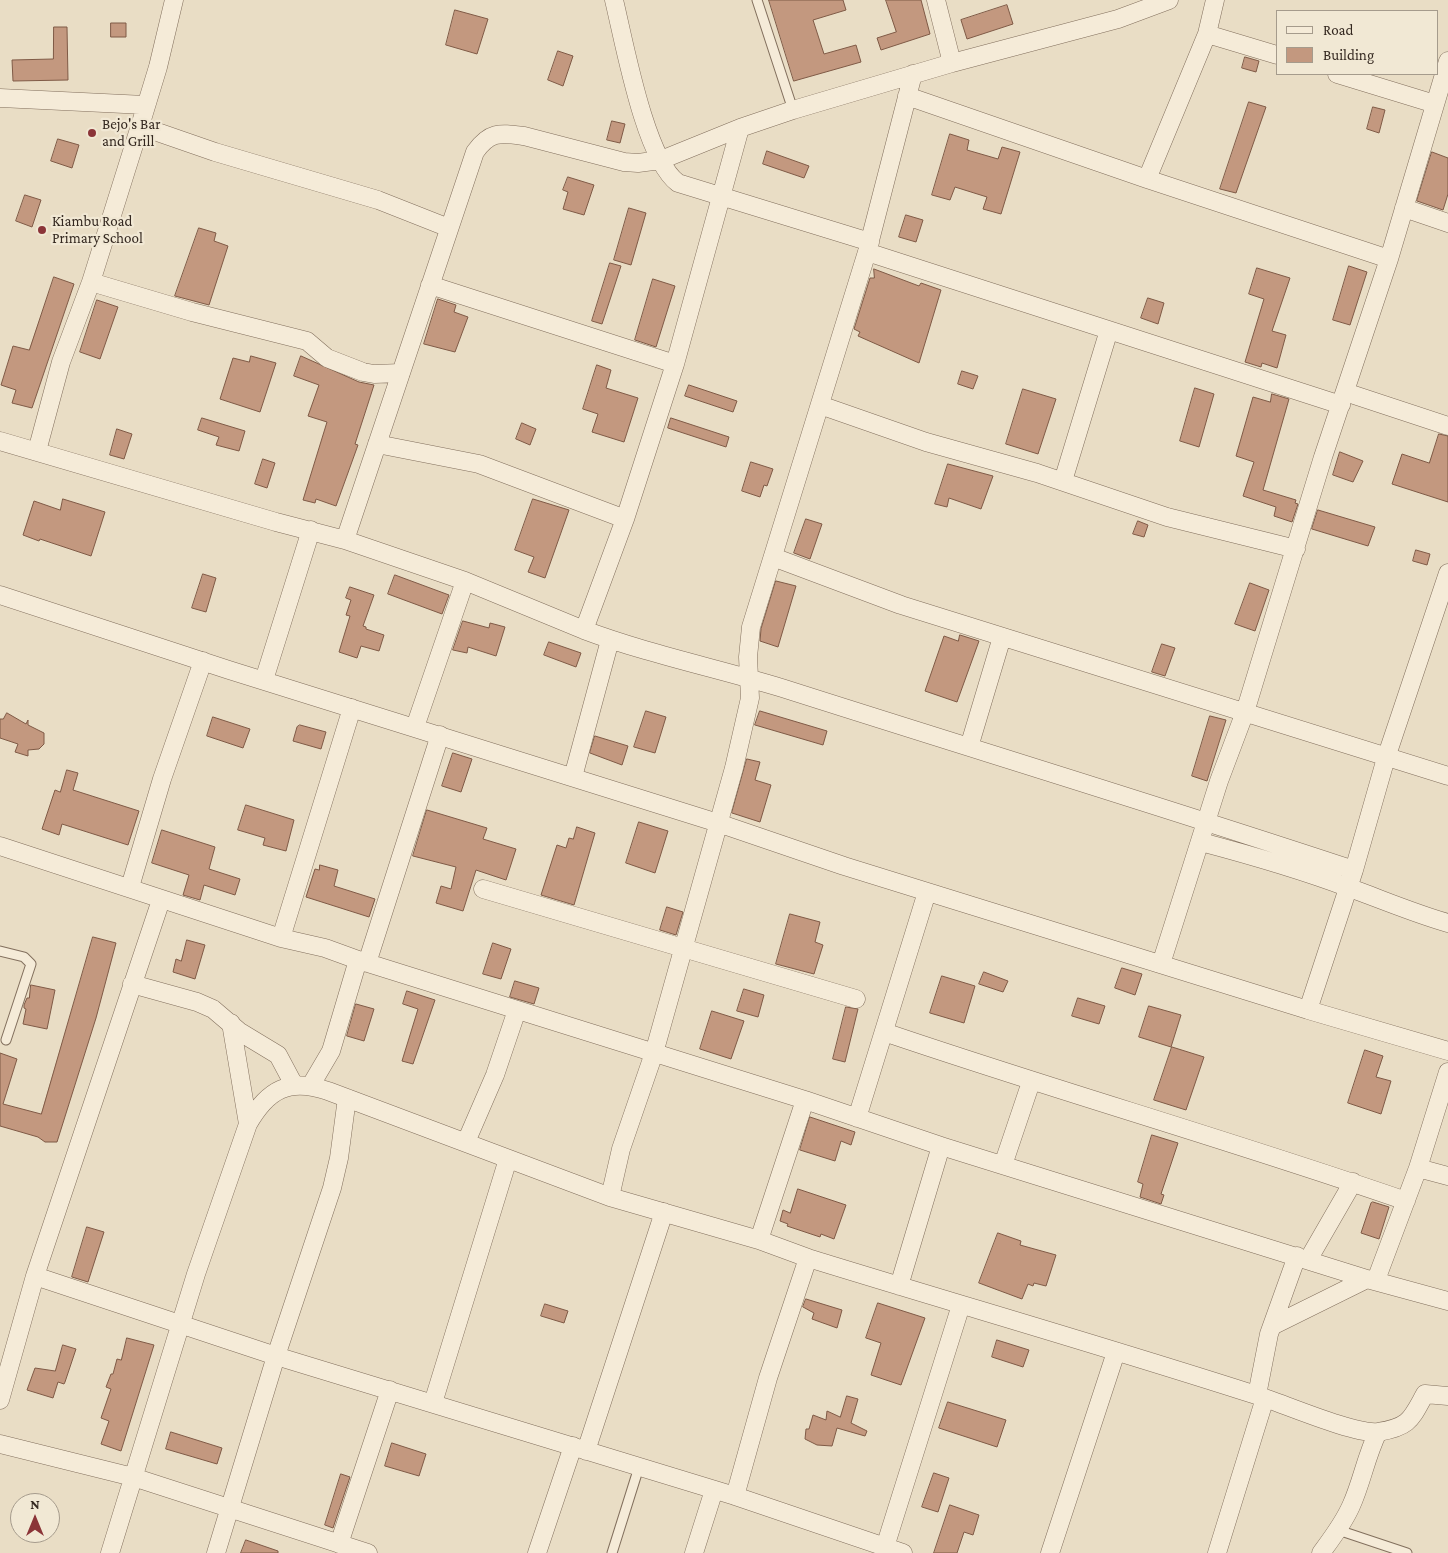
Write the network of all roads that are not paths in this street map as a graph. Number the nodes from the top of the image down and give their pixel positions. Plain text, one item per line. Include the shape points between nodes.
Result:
1 (174, 0) edge
2 (614, 0) edge
3 (757, 0) edge
4 (936, 0) edge
5 (1169, 0) edge
6 (1215, 0) edge
7 (1207, 34) junction
8 (1276, 56) edge
9 (952, 63) junction
10 (1447, 68) edge
11 (913, 74) junction
12 (1340, 75) edge
13 (907, 96) junction
14 (0, 98) edge
15 (1435, 104) junction
16 (145, 105) junction
17 (793, 110) junction
18 (140, 126) junction
19 (740, 128) junction
20 (661, 160) junction
21 (1147, 179) junction
22 (720, 196) junction
23 (1404, 208) junction
24 (1448, 223) edge
25 (449, 228) junction
26 (868, 247) junction
27 (1389, 259) junction
28 (91, 282) junction
29 (430, 285) junction
30 (1108, 330) junction
31 (675, 364) junction
32 (401, 373) junction
33 (1343, 398) junction
34 (820, 405) junction
35 (1448, 426) edge
36 (0, 441) edge
37 (377, 444) junction
38 (37, 451) junction
39 (1063, 481) junction
40 (625, 519) junction
41 (311, 530) junction
42 (345, 540) junction
43 (1296, 548) junction
44 (773, 557) junction
45 (1448, 573) edge
46 (465, 581) junction
47 (0, 595) edge
48 (1444, 599) edge
49 (584, 630) junction
50 (1002, 637) junction
51 (610, 640) junction
52 (203, 661) junction
53 (750, 678) junction
54 (264, 680) junction
55 (352, 708) junction
56 (1245, 712) junction
57 (415, 727) junction
58 (440, 735) junction
59 (969, 747) junction
60 (1386, 758) junction
61 (1448, 776) edge
62 (573, 777) junction
63 (1207, 821) junction
64 (718, 823) junction
65 (1201, 842) junction
66 (0, 846) edge
67 (1351, 879) junction
68 (130, 887) junction
69 (482, 889) dead end
70 (927, 892) junction
71 (161, 900) junction
72 (1448, 923) edge
73 (281, 938) junction
74 (685, 947) junction
75 (0, 951) edge
76 (362, 962) junction
77 (1160, 964) junction
78 (132, 984) junction
79 (856, 999) dead end
80 (517, 1010) junction
81 (1308, 1010) junction
82 (231, 1023) junction
83 (884, 1032) junction
84 (6, 1040) dead end
85 (1448, 1050) edge
86 (654, 1053) junction
87 (1448, 1072) edge
88 (1031, 1082) junction
89 (302, 1085) junction
90 (347, 1098) junction
91 (805, 1100) junction
92 (857, 1118) junction
93 (248, 1124) junction
94 (466, 1142) junction
95 (941, 1146) junction
96 (508, 1160) junction
97 (1003, 1166) junction
98 (1418, 1168) junction
99 (1448, 1176) edge
100 (1353, 1182) junction
101 (610, 1197) junction
102 (1406, 1200) junction
103 (664, 1212) junction
104 (758, 1240) junction
105 (808, 1258) junction
106 (1302, 1258) junction
107 (35, 1276) junction
108 (1372, 1280) junction
109 (899, 1286) junction
110 (1448, 1300) edge
111 (961, 1305) junction
112 (180, 1324) junction
113 (1272, 1326) junction
114 (1116, 1352) junction
115 (276, 1356) junction
116 (390, 1390) junction
117 (1261, 1396) junction
118 (1448, 1396) edge
119 (0, 1400) edge
120 (433, 1404) junction
121 (1378, 1432) junction
122 (0, 1444) edge
123 (580, 1448) junction
124 (639, 1467) junction
125 (134, 1477) junction
126 (714, 1490) junction
127 (735, 1496) junction
128 (230, 1509) junction
129 (1338, 1530) junction
130 (339, 1544) junction
131 (896, 1551) edge
132 (110, 1553) edge
133 (216, 1553) edge
134 (368, 1553) edge
135 (537, 1553) edge
136 (612, 1553) edge
137 (694, 1553) edge
138 (1050, 1553) edge
139 (1217, 1553) edge
140 (1321, 1553) edge
141 (1407, 1553) edge

1 - 16 street
2 - 20 street via 632,76
3 - 17 lane
4 - 9 street
5 - 9 street via 1118,19
6 - 7 street
7 - 8 street
7 - 21 street
9 - 11 street
10 - 15 street
11 - 13 street
11 - 17 street
12 - 15 street
13 - 21 street
13 - 26 street
14 - 16 street
15 - 23 street
16 - 18 street
17 - 19 street
18 - 25 street via 215,152 378,200
18 - 28 street
19 - 20 street
19 - 22 street
20 - 22 street via 678,183
20 - 25 street via 624,162 524,136 490,136 475,152
21 - 27 street
22 - 26 street
22 - 31 street
23 - 24 street
23 - 27 street
25 - 29 street
26 - 30 street
26 - 34 street
27 - 33 street
28 - 32 street via 306,341 327,358 363,372
28 - 38 street via 62,362
29 - 31 street
29 - 32 street
30 - 33 street
30 - 39 street
31 - 40 street
32 - 37 street
33 - 35 street
33 - 43 street
34 - 39 street via 926,442
34 - 44 street
36 - 38 street
37 - 40 street via 479,464
37 - 42 street
38 - 41 street
39 - 43 street via 1167,517
40 - 49 street
41 - 42 street
41 - 54 street
42 - 46 street
43 - 56 street
44 - 50 street via 901,605
44 - 53 street via 748,644
45 - 48 street
46 - 49 street
46 - 57 street
47 - 52 street
48 - 60 street
49 - 51 street
50 - 56 street
50 - 59 street
51 - 53 street
51 - 62 street
52 - 54 street
52 - 68 street via 162,779
53 - 59 street
53 - 64 street via 750,698
54 - 55 street
55 - 57 street
55 - 73 street
56 - 60 street
56 - 63 street
57 - 58 street
58 - 62 street
58 - 76 street
59 - 63 street
60 - 61 street
60 - 67 street
62 - 64 street
63 - 65 street
63 - 67 street
64 - 70 street
64 - 74 street
65 - 67 street
65 - 77 street
66 - 68 street
67 - 72 street via 1410,912
67 - 81 street
68 - 71 street
69 - 74 street
70 - 77 street
70 - 83 street
71 - 73 street
71 - 78 street
73 - 76 street via 325,948
74 - 79 street
74 - 86 street
75 - 84 lane via 24,958 31,964
76 - 80 street
76 - 89 street via 331,1051
77 - 81 street
78 - 82 street via 197,1002
78 - 107 street
80 - 86 street
80 - 94 street via 495,1075
81 - 85 street
82 - 89 street via 278,1055
82 - 93 street
83 - 88 street
83 - 92 street
86 - 91 street
86 - 101 street via 621,1149
87 - 98 street
88 - 97 street
88 - 100 street
89 - 90 street
89 - 93 street via 279,1089 258,1106
90 - 94 street
90 - 115 street via 332,1188
91 - 92 street
91 - 104 street
92 - 95 street
93 - 112 street
94 - 96 street
95 - 97 street
95 - 109 street
96 - 101 street
96 - 120 street
97 - 106 street
98 - 99 street
98 - 102 street
100 - 102 street
100 - 106 street
101 - 103 street
102 - 108 street
103 - 104 street
103 - 123 street
104 - 105 street
105 - 109 street
105 - 127 street via 768,1378
106 - 108 street
106 - 113 street
107 - 112 street
107 - 119 street
108 - 110 street
108 - 113 street
109 - 111 street
111 - 114 street
111 - 131 street
112 - 115 street
112 - 125 street
113 - 117 street
114 - 117 street
114 - 138 street
115 - 116 street
115 - 128 street
116 - 120 street
116 - 130 street
117 - 121 street via 1351,1427
117 - 139 street
118 - 121 street via 1425,1394 1411,1420
120 - 123 street
121 - 129 street via 1352,1504
122 - 125 street
123 - 124 street
123 - 135 street
124 - 126 street
124 - 136 lane
125 - 128 street
125 - 132 street
126 - 127 street
126 - 137 street
127 - 131 street
128 - 130 street
128 - 133 street
129 - 140 street
129 - 141 lane
130 - 134 street

